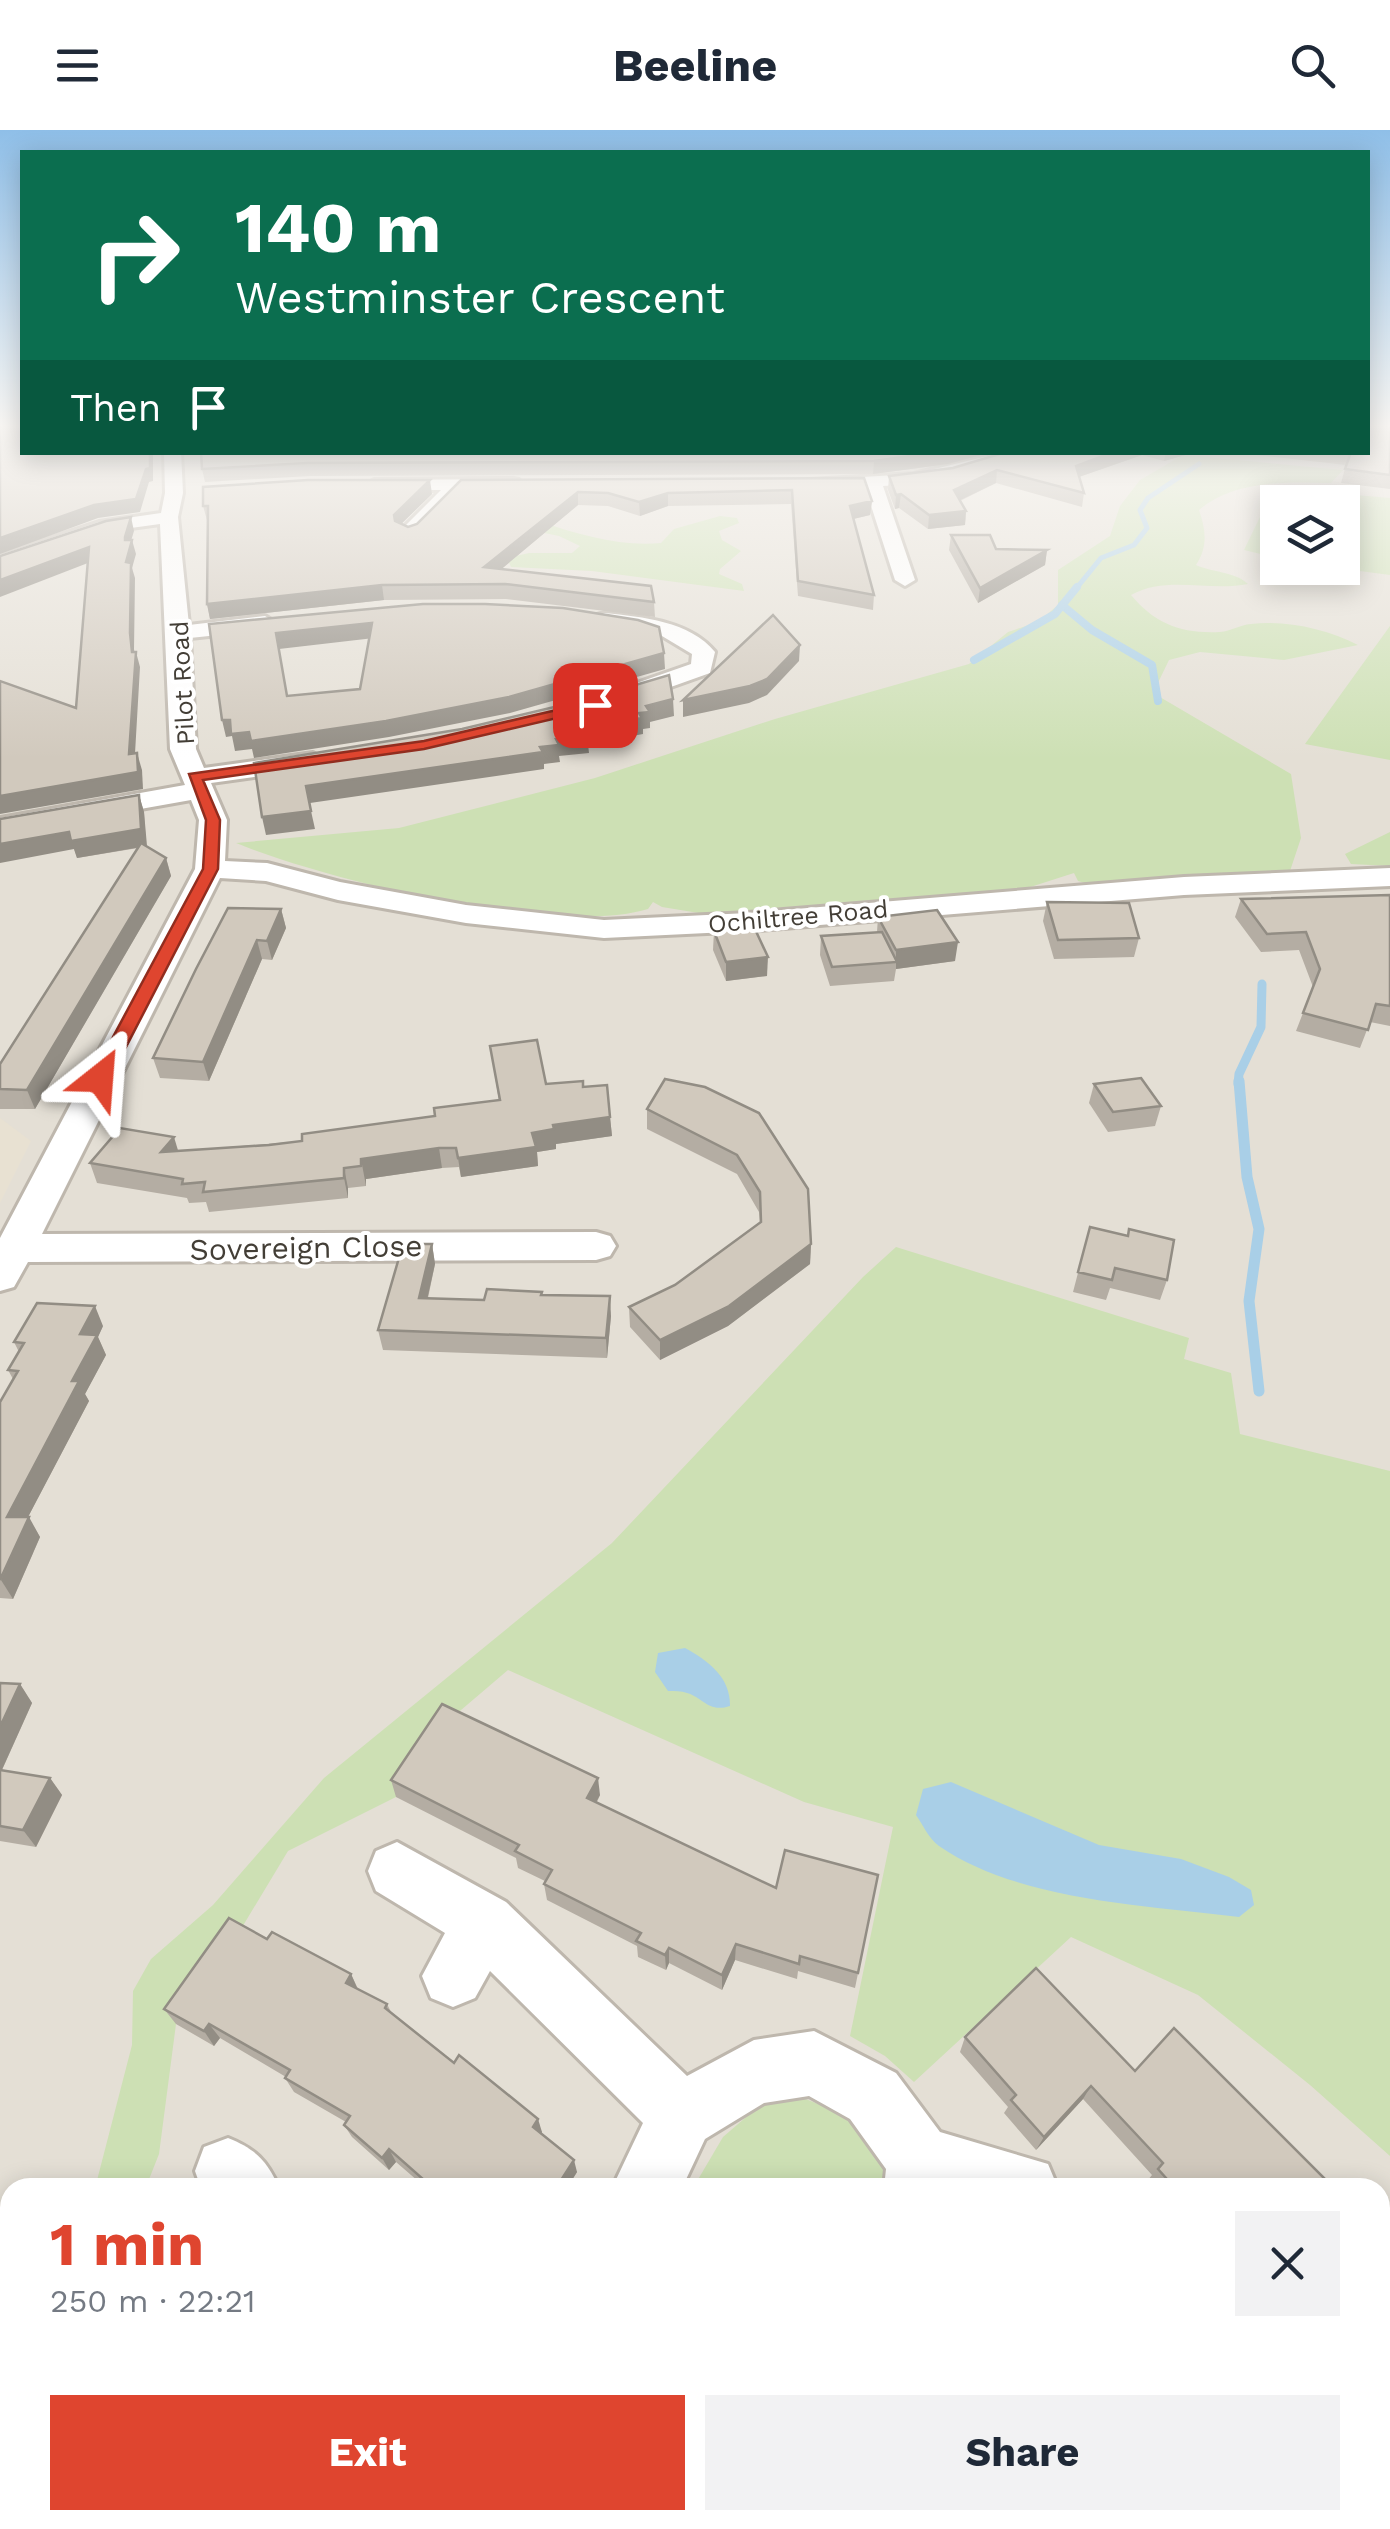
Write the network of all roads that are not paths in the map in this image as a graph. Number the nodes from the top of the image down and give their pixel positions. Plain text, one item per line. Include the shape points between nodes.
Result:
1 (78, 535) edge
2 (179, 535) edge
3 (890, 535) edge
4 (16, 536) edge
5 (49, 544) junction
6 (0, 562) edge
7 (905, 580) dead end
8 (586, 618) edge
9 (280, 622) edge
10 (180, 633) junction
11 (595, 705) edge
12 (330, 759) edge
13 (196, 784) junction
14 (0, 826) edge
15 (210, 869) junction
16 (1390, 878) edge
17 (596, 1246) dead end
18 (8, 1263) edge
19 (398, 1871) dead end
20 (485, 1923) junction
21 (453, 1976) dead end
22 (682, 2116) junction
23 (919, 2174) edge
24 (651, 2178) edge
25 (949, 2178) edge

1 - 5 street
2 - 10 street, Pilot Road
3 - 7 street
4 - 5 street
5 - 6 street
8 - 11 street via 650,625 688,637 704,652 702,668
9 - 10 street
10 - 13 street, Pilot Road via 183,750
12 - 13 street
13 - 14 street
13 - 15 street, Pilot Road via 213,820
15 - 16 street, Ochiltree Road via 267,872 466,914 604,929 1184,886
15 - 18 street, Pilot Road
17 - 18 street, Sovereign Close
19 - 20 street
20 - 21 street
20 - 22 street
22 - 23 street via 754,2072 814,2063 873,2096
22 - 24 street
23 - 25 street

